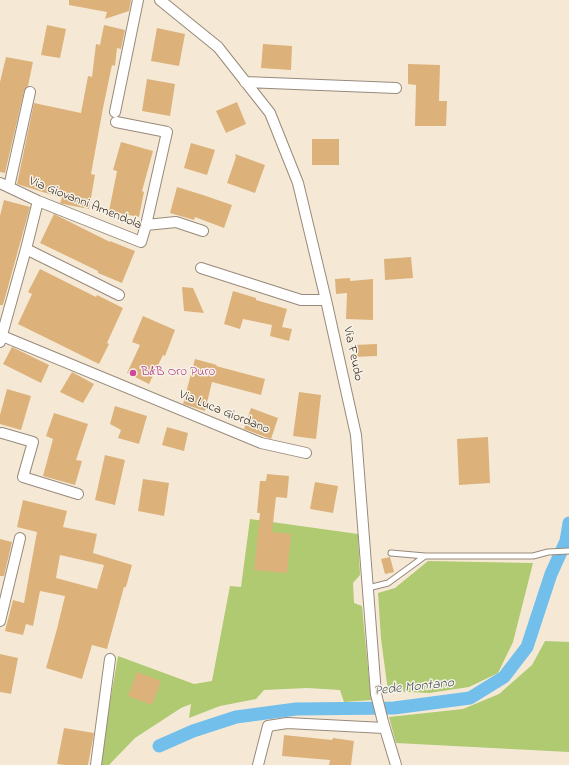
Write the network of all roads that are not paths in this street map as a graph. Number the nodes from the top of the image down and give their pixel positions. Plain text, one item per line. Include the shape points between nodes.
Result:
1 (138, 0) edge
2 (160, 0) edge
3 (245, 82) junction
4 (396, 88) dead end
5 (30, 92) dead end
6 (5, 185) edge
7 (38, 201) junction
8 (146, 225) junction
9 (203, 230) dead end
10 (26, 249) junction
11 (201, 268) dead end
12 (119, 295) dead end
13 (326, 300) junction
14 (1, 338) edge
15 (1, 436) edge
16 (306, 453) dead end
17 (78, 494) dead end
18 (20, 538) dead end
19 (569, 551) edge
20 (391, 553) dead end
21 (424, 556) junction
22 (368, 588) junction
23 (0, 621) edge
24 (110, 659) dead end
25 (383, 725) junction
26 (96, 765) edge
27 (258, 765) edge
28 (396, 765) edge

1 - 8 street, Via Giovanni Amendola via 115,117 167,132
2 - 3 street, Via Feudo via 218,47
3 - 4 street
3 - 13 street, Via Feudo via 270,112 298,183
5 - 6 street
6 - 7 street, Via Giovanni Amendola
7 - 8 street, Via Giovanni Amendola via 141,242
7 - 10 street
8 - 9 street via 176,222
10 - 12 street
10 - 14 street
11 - 13 street via 301,300
13 - 22 street, Via Feudo via 356,435
14 - 16 street, Via Luca Giordano via 261,443
15 - 17 street via 33,442 23,477
18 - 23 street
19 - 21 lane via 533,556
20 - 21 lane
21 - 22 lane via 388,583
22 - 25 street, Via Feudo via 376,694
24 - 26 street
25 - 27 street via 287,723 268,726
25 - 28 street, Via Feudo

